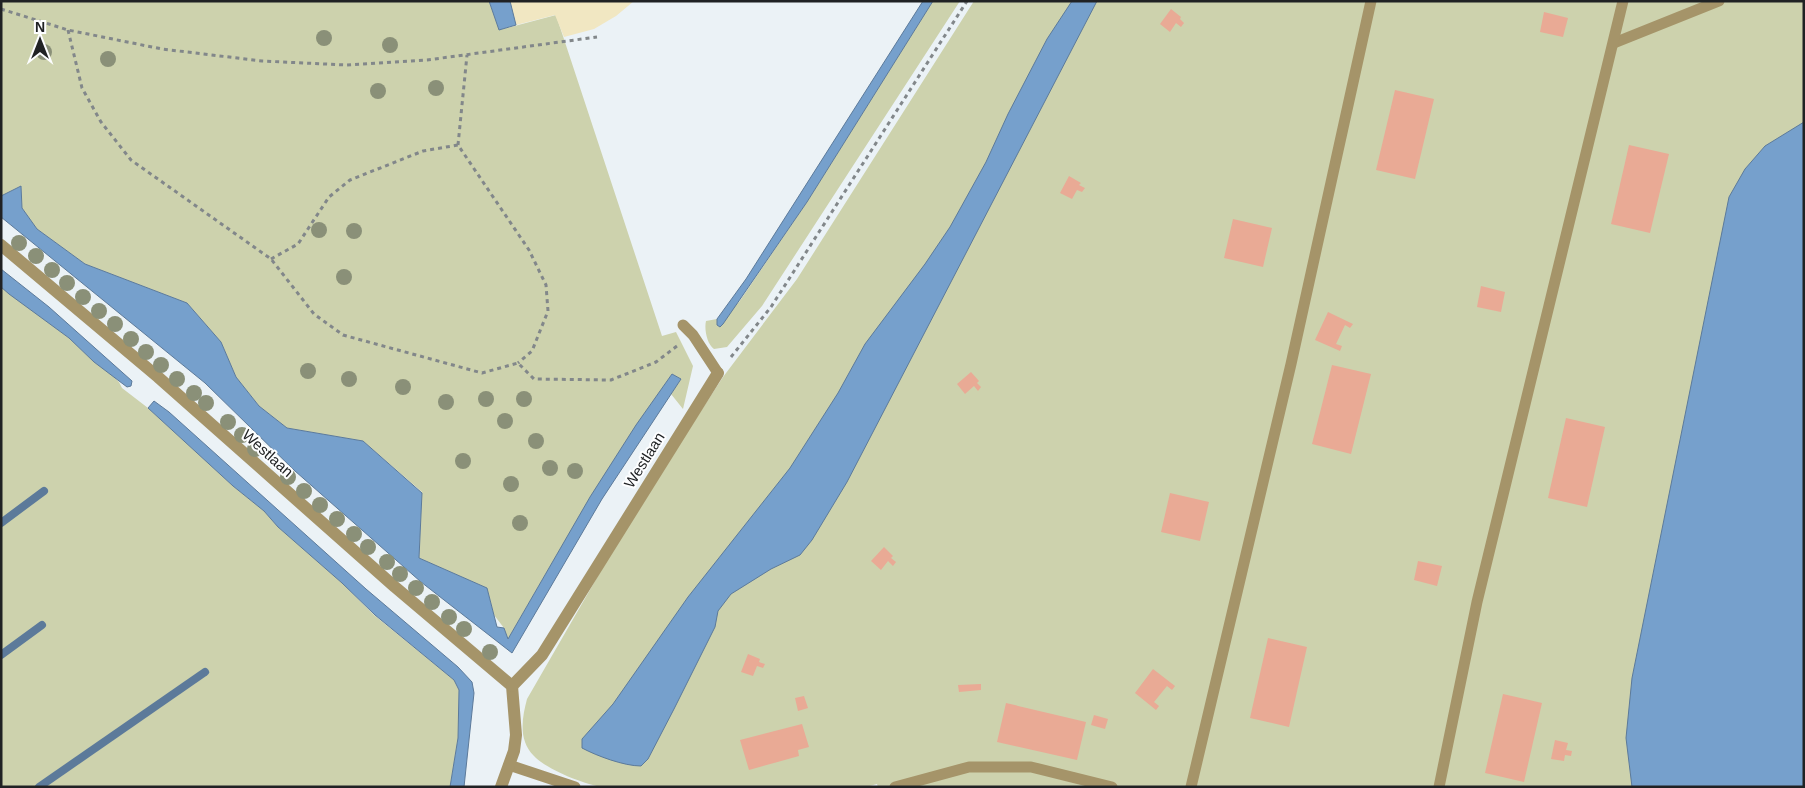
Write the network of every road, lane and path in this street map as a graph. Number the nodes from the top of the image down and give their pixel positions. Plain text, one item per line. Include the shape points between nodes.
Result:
1 (967, 1) edge
2 (1371, 1) edge
3 (1623, 1) edge
4 (1719, 1) edge
5 (1, 8) edge
6 (68, 30) junction
7 (597, 37) dead end
8 (1614, 43) junction
9 (467, 55) junction
10 (458, 145) junction
11 (1, 244) edge
12 (271, 259) junction
13 (683, 325) dead end
14 (692, 335) junction
15 (518, 363) junction
16 (718, 373) junction
17 (512, 686) junction
18 (509, 764) junction
19 (912, 785) edge
20 (501, 787) edge
21 (575, 787) edge
22 (895, 787) edge
23 (1112, 787) edge
24 (1191, 787) edge
25 (1439, 787) edge

1 - 16 path via 771,307
2 - 24 lane via 1291,364
3 - 8 lane
4 - 8 lane
5 - 6 path
6 - 9 path via 162,49 262,61 346,64
6 - 12 path via 82,88 100,122 131,160
7 - 9 path
8 - 25 lane via 1477,602
9 - 10 path
10 - 12 path via 423,151 350,180 329,197 298,244
10 - 15 path via 529,250 546,285 548,310 532,351
11 - 17 street, Westlaan
12 - 15 path via 314,314 343,335 482,373
13 - 14 lane
14 - 15 path via 656,362 611,380 534,379
14 - 16 lane
16 - 17 street, Westlaan via 542,655
17 - 18 street via 516,735
18 - 20 street
18 - 21 lane
19 - 22 lane
19 - 23 lane via 969,767 1031,767

